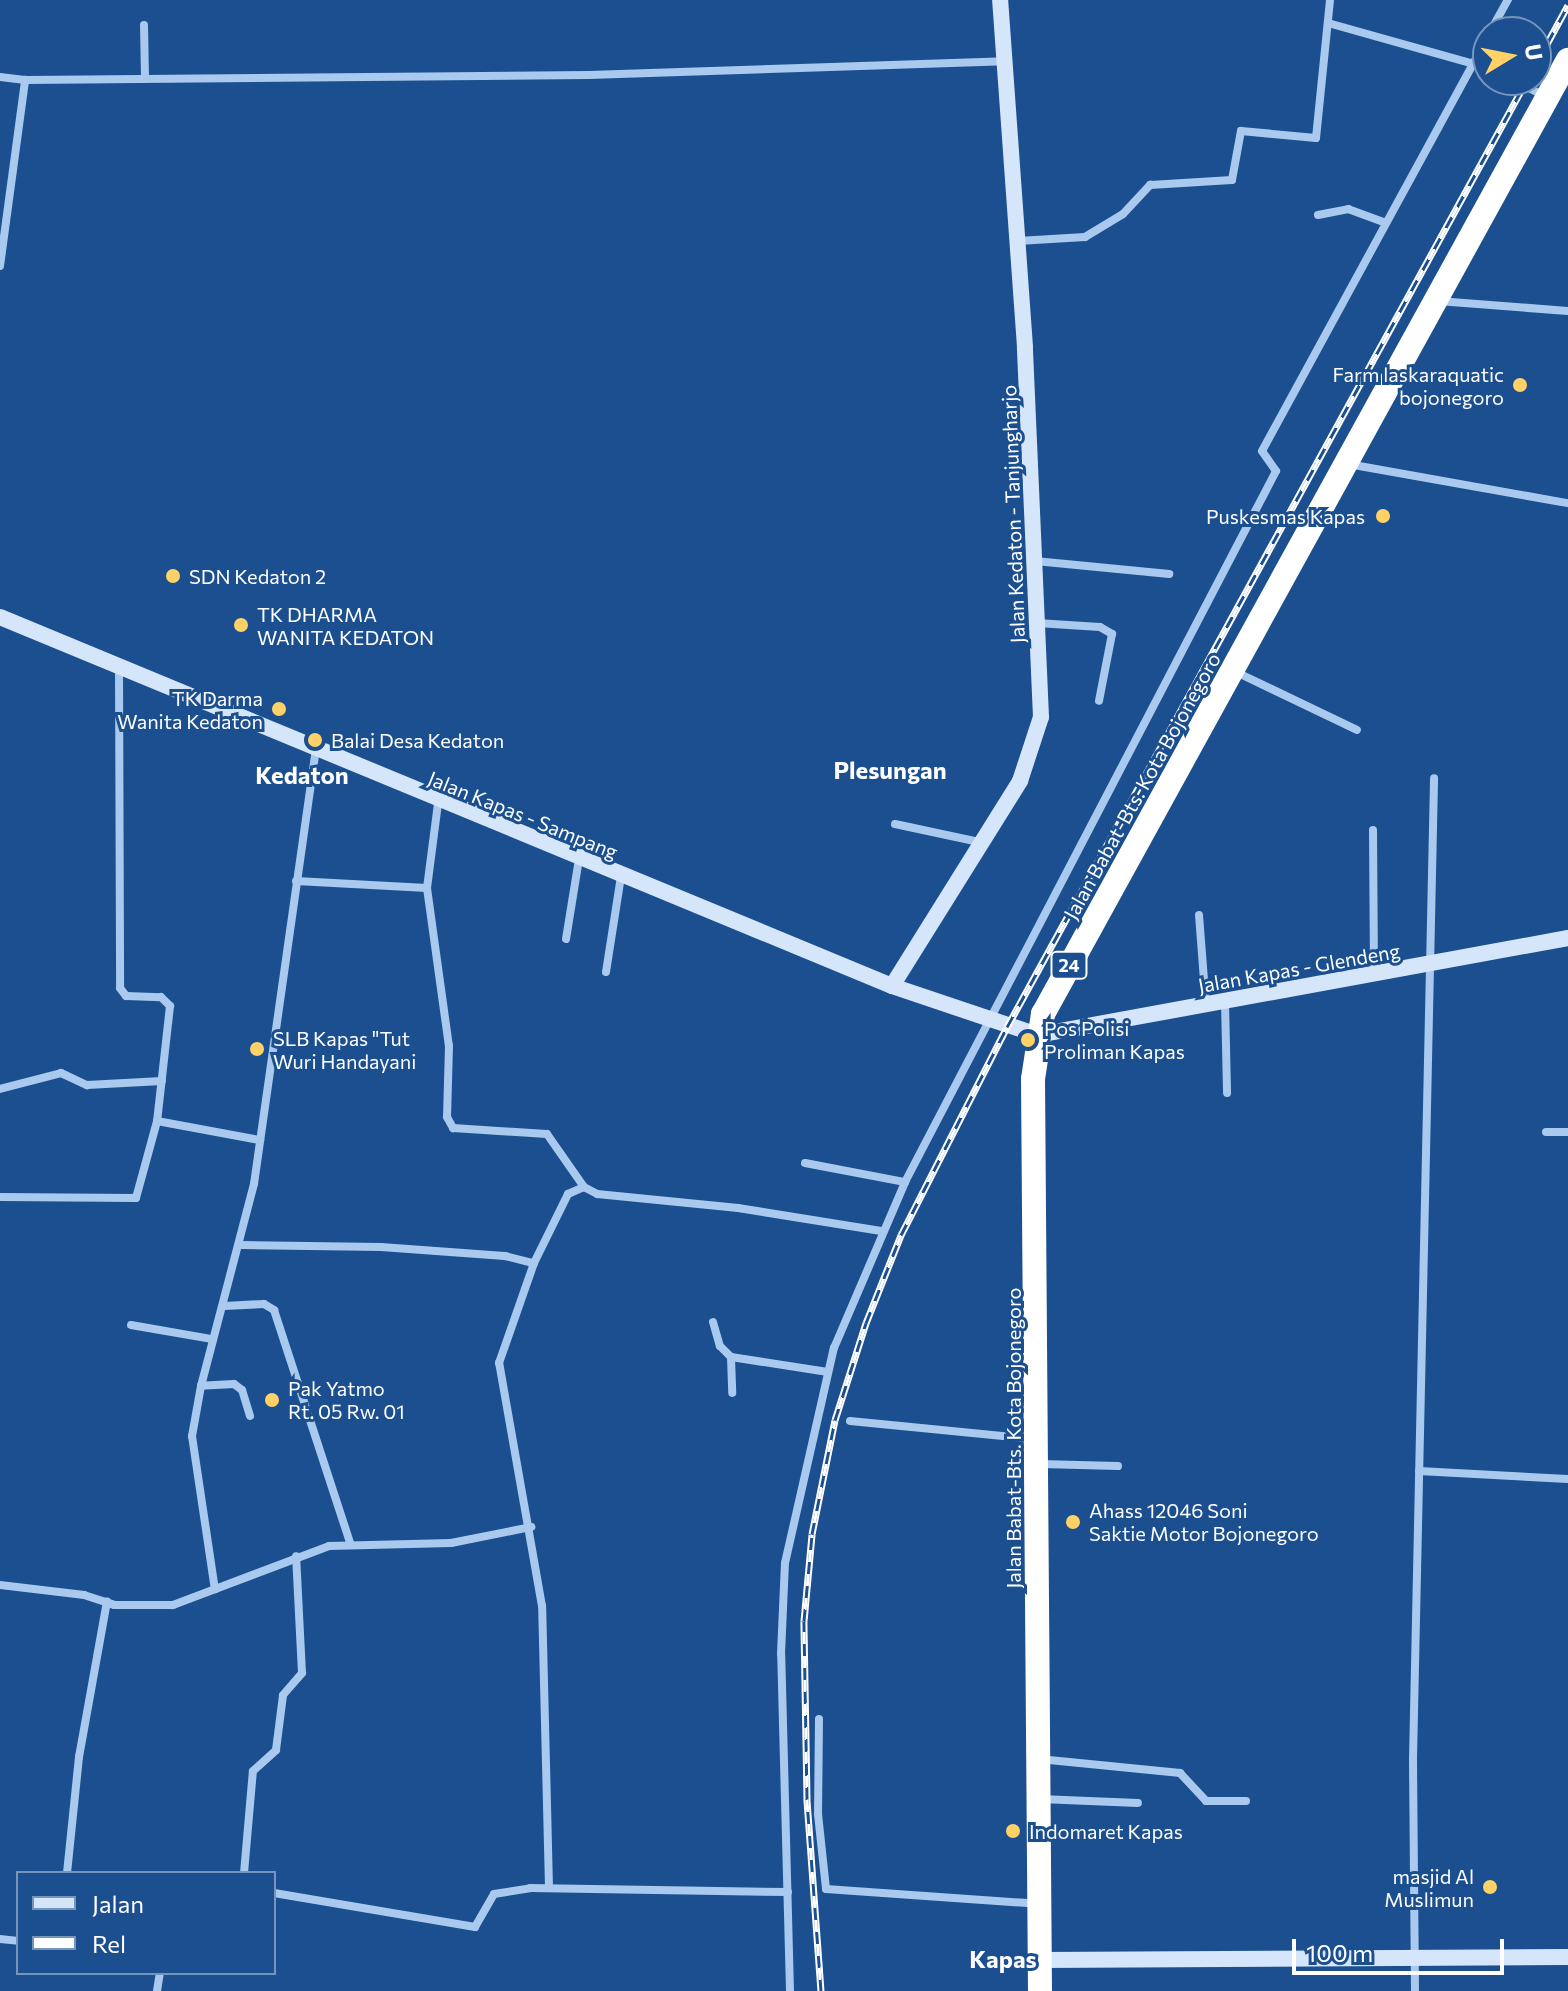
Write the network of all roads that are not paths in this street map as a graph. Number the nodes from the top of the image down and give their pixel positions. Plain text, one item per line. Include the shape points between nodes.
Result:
1 (1000, 0) edge
2 (1330, 0) edge
3 (1328, 23) junction
4 (144, 25) dead end
5 (1472, 60) edge
6 (1568, 60) edge
7 (1005, 61) junction
8 (1472, 65) edge
9 (0, 77) edge
10 (145, 79) junction
11 (25, 80) junction
12 (1546, 97) joint
13 (1318, 215) dead end
14 (1383, 222) junction
15 (1018, 241) junction
16 (0, 266) edge
17 (1437, 301) junction
18 (1568, 311) edge
19 (1347, 463) junction
20 (1568, 503) edge
21 (1035, 561) junction
22 (1169, 574) dead end
23 (0, 617) edge
24 (1037, 623) junction
25 (119, 667) junction
26 (1235, 671) junction
27 (1099, 701) dead end
28 (1357, 730) dead end
29 (316, 750) junction
30 (1434, 778) dead end
31 (438, 803) junction
32 (895, 824) dead end
33 (1373, 830) dead end
34 (979, 842) junction
35 (579, 859) junction
36 (621, 876) junction
37 (296, 881) junction
38 (427, 888) junction
39 (1199, 915) dead end
40 (1568, 938) edge
41 (566, 939) dead end
42 (1428, 965) junction
43 (606, 972) dead end
44 (1374, 976) junction
45 (892, 986) junction
46 (1225, 1002) junction
47 (1206, 1006) junction
48 (988, 1022) junction
49 (1038, 1035) junction
50 (162, 1081) junction
51 (0, 1089) edge
52 (1227, 1093) dead end
53 (157, 1121) junction
54 (1546, 1132) dead end
55 (1568, 1132) edge
56 (260, 1140) junction
57 (805, 1163) dead end
58 (905, 1182) junction
59 (584, 1187) junction
60 (0, 1197) edge
61 (881, 1231) junction
62 (241, 1245) junction
63 (534, 1263) junction
64 (224, 1306) junction
65 (713, 1322) dead end
66 (131, 1325) dead end
67 (211, 1339) junction
68 (731, 1357) junction
69 (828, 1372) junction
70 (201, 1386) junction
71 (732, 1393) dead end
72 (250, 1416) dead end
73 (850, 1421) dead end
74 (1039, 1439) junction
75 (1039, 1464) junction
76 (1118, 1466) dead end
77 (1419, 1471) junction
78 (1568, 1479) edge
79 (531, 1527) junction
80 (350, 1543) junction
81 (296, 1556) junction
82 (0, 1585) edge
83 (215, 1589) junction
84 (107, 1602) junction
85 (819, 1719) dead end
86 (1039, 1759) junction
87 (1039, 1799) junction
88 (1246, 1801) dead end
89 (1138, 1803) dead end
90 (67, 1871) edge
91 (244, 1871) edge
92 (549, 1887) junction
93 (788, 1892) junction
94 (276, 1893) edge
95 (1039, 1904) junction
96 (1412, 1956) junction
97 (1568, 1957) edge
98 (1040, 1960) junction
99 (790, 1991) edge
100 (1040, 1991) edge
101 (1415, 1991) edge

1 - 7 street, Jalan Kedaton - Tanjungharjo
2 - 3 street
3 - 5 street
3 - 15 street via 1316,138 1241,131 1232,180 1150,185 1123,214 1085,237
4 - 10 street
6 - 12 highway, Jalan Babat-Bts. Kota Bojonegoro / 24
7 - 10 street via 589,75
7 - 15 street, Jalan Kedaton - Tanjungharjo
8 - 14 street
9 - 11 street
10 - 11 street
11 - 16 street
12 - 17 highway, Jalan Babat-Bts. Kota Bojonegoro / 24
13 - 14 street via 1348,209
14 - 48 street via 1262,451 1276,471
15 - 21 street, Jalan Kedaton - Tanjungharjo
17 - 18 street
17 - 19 highway, Jalan Babat-Bts. Kota Bojonegoro / 24
19 - 20 street
19 - 26 highway, Jalan Babat-Bts. Kota Bojonegoro / 24
21 - 22 street
21 - 24 street, Jalan Kedaton - Tanjungharjo
23 - 25 street, Jalan Kapas - Sampang
24 - 27 street via 1100,627 1112,634
24 - 34 street, Jalan Kedaton - Tanjungharjo via 1041,717 1031,754
25 - 29 street, Jalan Kapas - Sampang
25 - 50 street via 120,988 126,996 161,997 170,1006
26 - 28 street
26 - 49 highway, Jalan Babat-Bts. Kota Bojonegoro / 24 via 1052,994
29 - 31 street, Jalan Kapas - Sampang
29 - 37 street
30 - 42 street
31 - 35 street, Jalan Kapas - Sampang
31 - 38 street
32 - 34 street
33 - 44 street
34 - 45 street, Jalan Kedaton - Tanjungharjo
35 - 36 street, Jalan Kapas - Sampang
35 - 41 street
36 - 43 street
36 - 45 street, Jalan Kapas - Sampang
37 - 38 street
37 - 56 street
38 - 59 street via 449,1046 448,1123 468,1130 547,1134
39 - 47 street
40 - 42 street, Jalan Kapas - Glendeng
42 - 44 street, Jalan Kapas - Glendeng
42 - 77 street
44 - 46 street, Jalan Kapas - Glendeng
45 - 48 street, Jalan Kapas - Sampang
46 - 47 street, Jalan Kapas - Glendeng
46 - 52 street
47 - 49 street, Jalan Kapas - Glendeng
48 - 49 street, Jalan Kapas - Sampang
48 - 58 street
49 - 74 highway, Jalan Babat-Bts. Kota Bojonegoro / 24 via 1033,1079
50 - 51 street via 87,1085 61,1073
50 - 53 street
53 - 56 street
53 - 60 street via 136,1198
54 - 55 street
56 - 62 street
57 - 58 street
58 - 61 street
59 - 61 street via 607,1195 738,1208
59 - 63 street via 568,1194
61 - 69 street
62 - 63 street via 381,1247
62 - 64 street
63 - 79 street via 499,1363
64 - 67 street
64 - 80 street via 264,1304 274,1310
65 - 68 street via 720,1346
66 - 67 street
67 - 70 street
68 - 69 street
68 - 71 street
69 - 93 street via 785,1563 781,1654
70 - 72 street via 234,1384 242,1390
70 - 83 street via 192,1436
73 - 74 street
74 - 75 highway, Jalan Babat-Bts. Kota Bojonegoro / 24
75 - 76 street
75 - 86 highway, Jalan Babat-Bts. Kota Bojonegoro / 24
77 - 78 street
77 - 96 street
79 - 80 street via 451,1543
79 - 92 street via 547,1663
80 - 81 street
81 - 83 street
81 - 91 street via 302,1673 283,1695 276,1750 253,1771
82 - 84 street
83 - 84 street via 173,1605
84 - 90 street via 79,1757
85 - 95 street via 818,1814 826,1889
86 - 87 highway, Jalan Babat-Bts. Kota Bojonegoro / 24
86 - 88 street via 1180,1773 1206,1801
87 - 89 street
87 - 95 highway, Jalan Babat-Bts. Kota Bojonegoro / 24
92 - 93 street
92 - 94 street via 498,1893 475,1927
93 - 99 street
95 - 98 highway, Jalan Babat-Bts. Kota Bojonegoro / 24
96 - 97 street
96 - 98 street
96 - 101 street
98 - 100 highway, Jalan Babat-Bts. Kota Bojonegoro / 24

